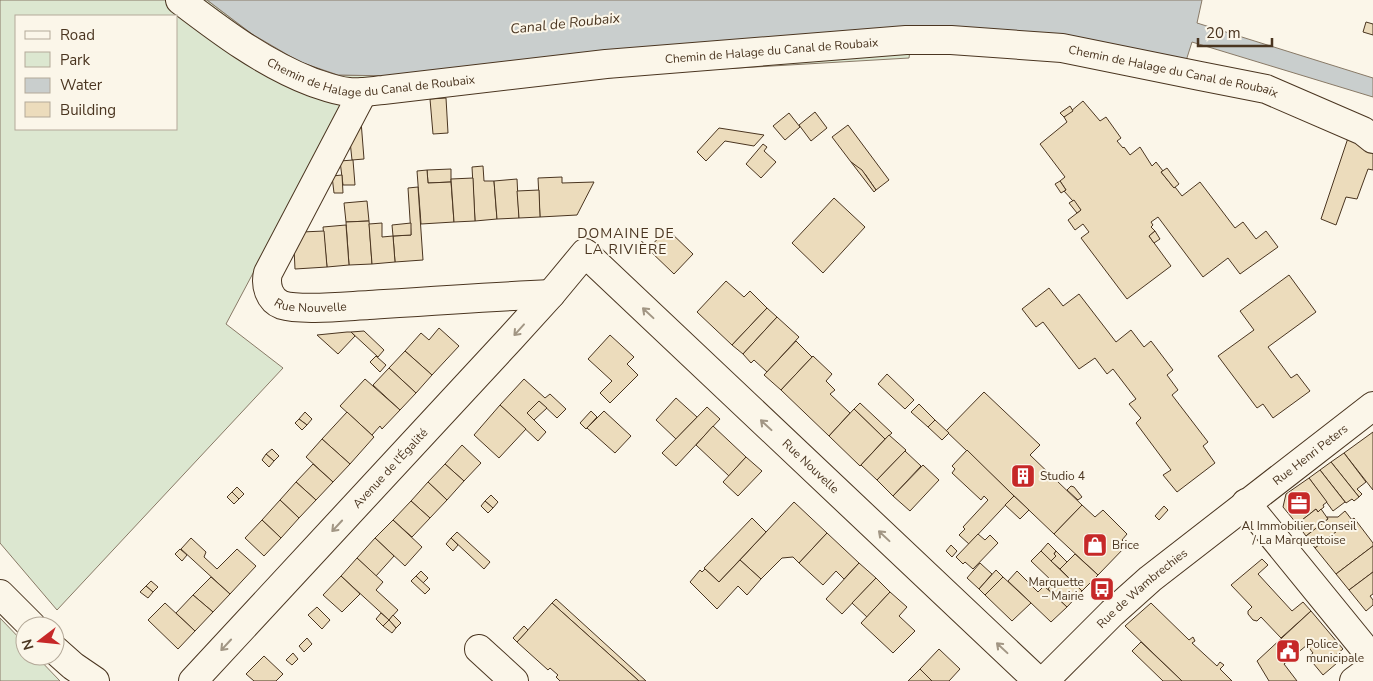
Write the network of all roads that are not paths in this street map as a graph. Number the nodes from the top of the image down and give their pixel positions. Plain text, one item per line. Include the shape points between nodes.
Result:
1 (180, 0) edge
2 (363, 92) junction
3 (1373, 139) edge
4 (585, 253) joint
5 (551, 294) junction
6 (1373, 406) edge
7 (1246, 503) junction
8 (0, 594) edge
9 (22, 616) edge
10 (479, 649) dead end
11 (65, 659) edge
12 (1373, 659) edge
13 (1373, 667) edge
14 (198, 679) edge
15 (94, 681) edge
16 (514, 681) edge
17 (1038, 681) edge
18 (1044, 681) edge
19 (1354, 681) edge

1 - 2 street, Chemin de Halage du Canal de Roubaix via 242,45 290,73 327,88
2 - 3 street, Chemin de Halage du Canal de Roubaix via 615,63 906,40 951,40 1053,48 1266,89
2 - 5 street, Rue Nouvelle via 268,273 266,283 275,301 286,306 325,307
4 - 5 street, Avenue de l'Égalité
17 -> 4 street, Rue Nouvelle
5 -> 14 street, Avenue de l'Égalité
6 - 7 street, Rue Henri Peters
7 - 12 street
7 - 18 street, Rue de Wambrechies via 1150,578
8 - 9 street
10 - 16 street
11 - 15 street
13 - 19 street

